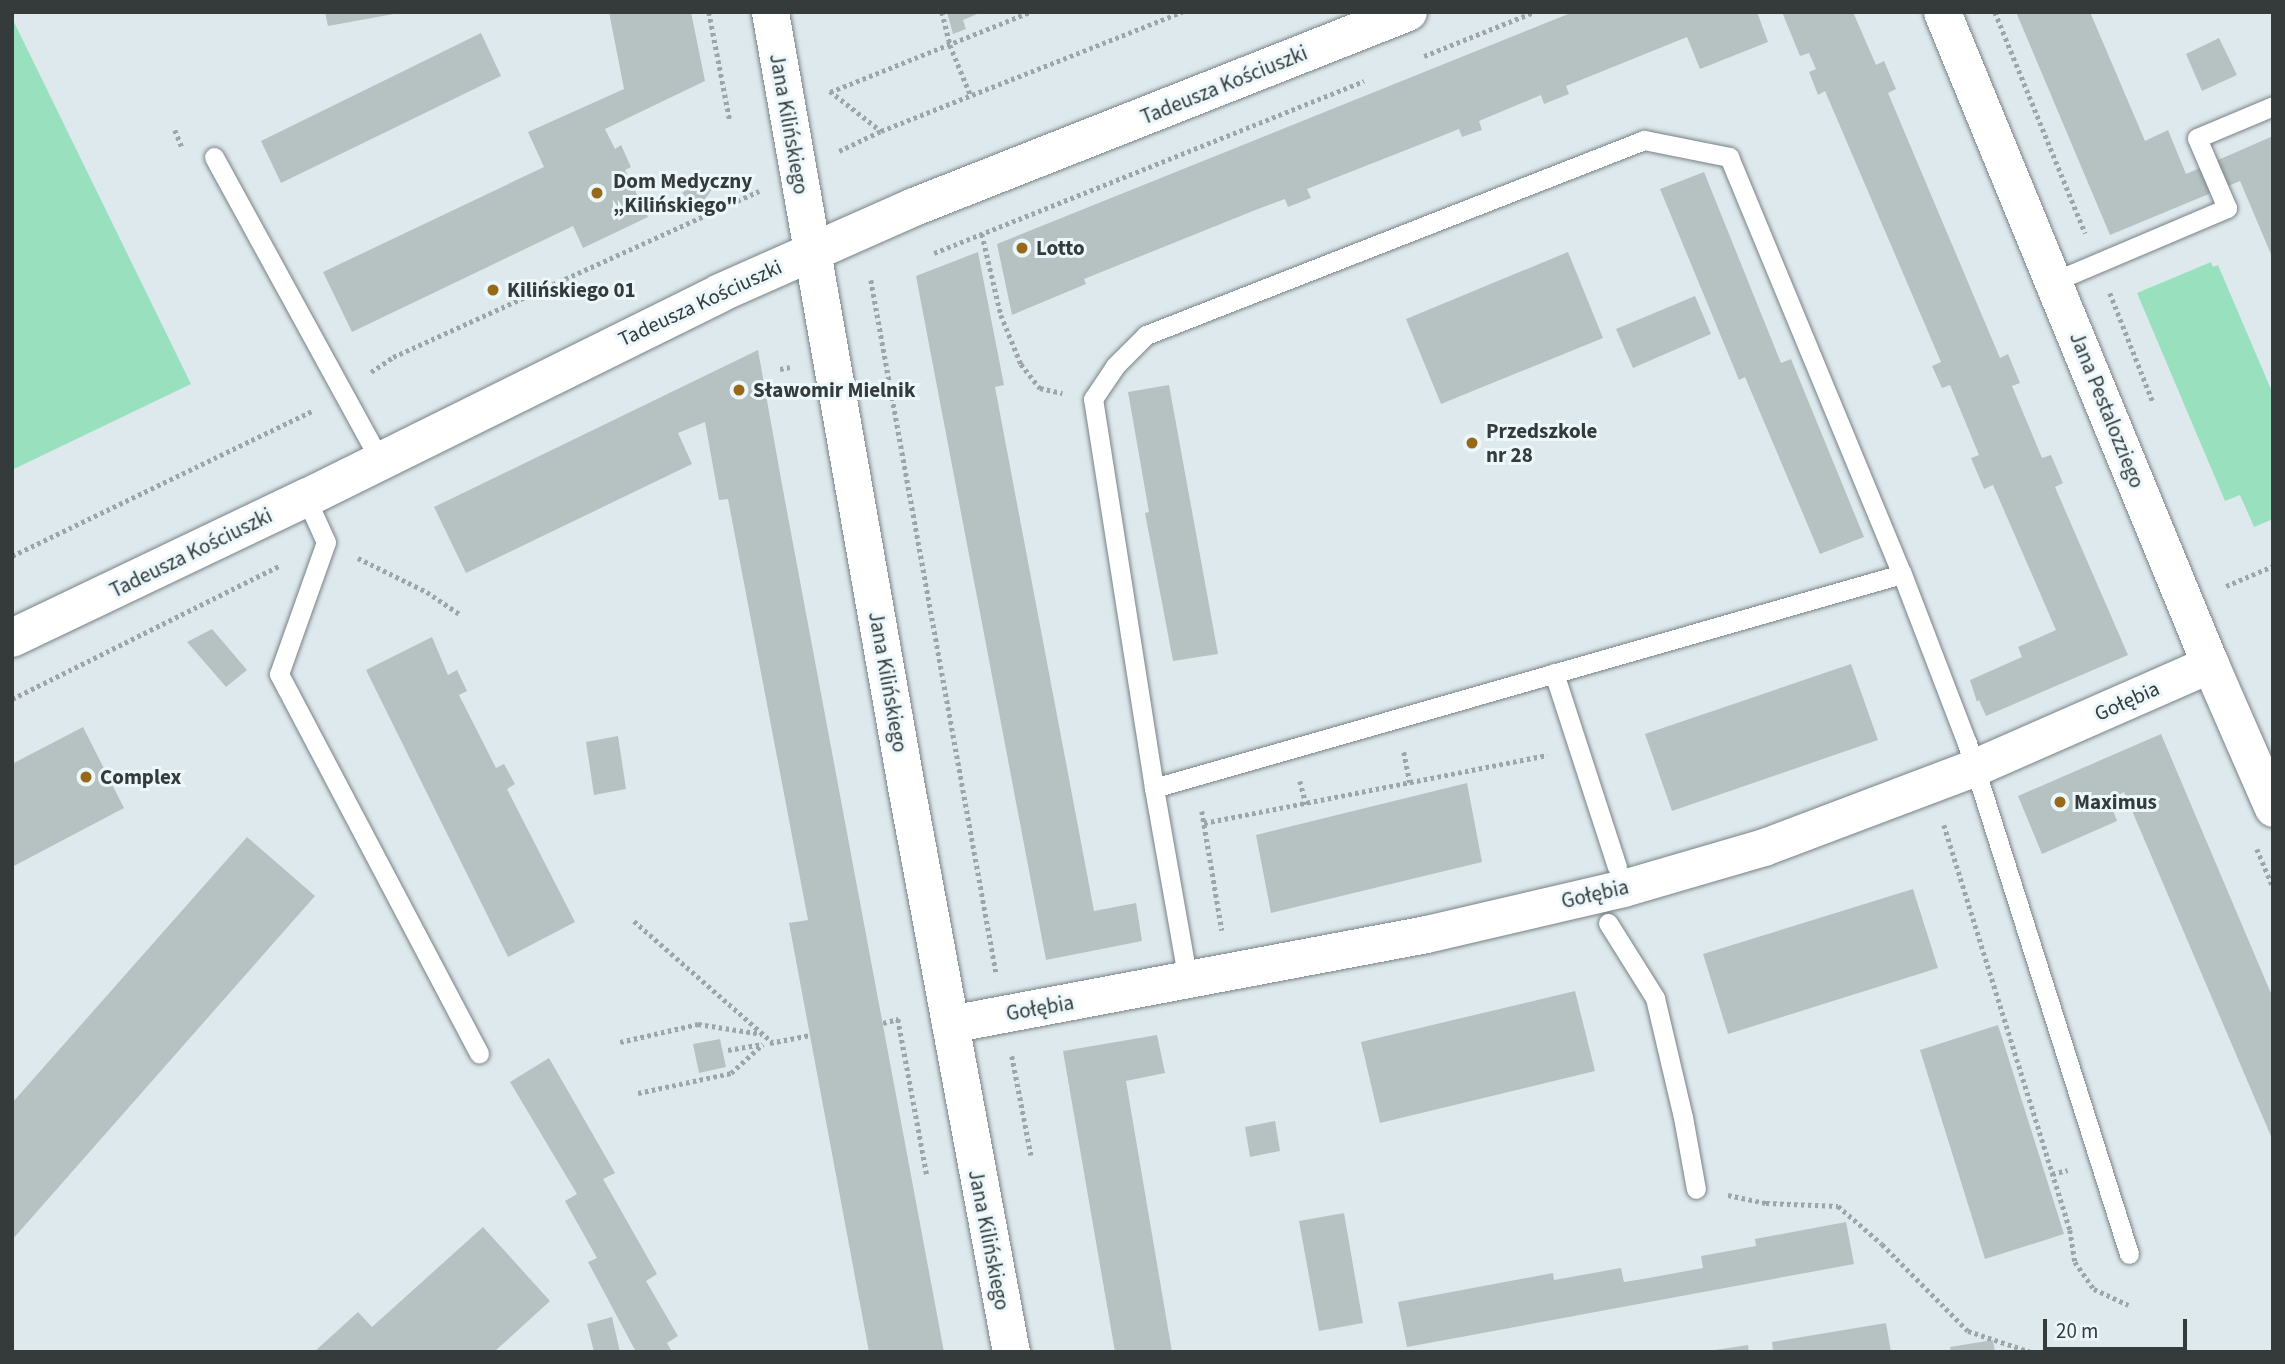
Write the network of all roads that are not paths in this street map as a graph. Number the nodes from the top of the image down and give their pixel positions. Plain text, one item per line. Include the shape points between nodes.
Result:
1 (770, 12) edge
2 (1408, 12) edge
3 (1942, 12) edge
4 (2273, 106) edge
5 (214, 157) dead end
6 (812, 252) junction
7 (2055, 281) junction
8 (380, 460) junction
9 (306, 498) junction
10 (1902, 574) junction
11 (12, 638) edge
12 (2210, 664) junction
13 (1554, 673) junction
14 (1973, 768) junction
15 (1154, 789) junction
16 (2273, 808) edge
17 (1617, 867) dead end
18 (1608, 923) dead end
19 (1186, 968) junction
20 (950, 1024) junction
21 (478, 1054) dead end
22 (1696, 1189) road end
23 (2129, 1254) dead end
24 (1011, 1352) edge

1 - 6 street, Jana Kilińskiego
2 - 6 street, Tadeusza Kościuszki via 914,207
3 - 7 street, Jana Pestalozziego
4 - 7 lane via 2197,138 2227,208
5 - 8 lane
6 - 8 street, Tadeusza Kościuszki via 652,325
6 - 20 street, Jana Kilińskiego
7 - 12 street, Jana Pestalozziego
8 - 9 street, Tadeusza Kościuszki
9 - 11 street, Tadeusza Kościuszki
9 - 21 lane via 326,542 279,674
10 - 13 lane
10 - 14 lane
10 - 15 lane via 1729,157 1644,140 1146,335 1115,366 1093,399
12 - 14 street, Gołębia
12 - 16 street, Jana Pestalozziego
13 - 15 lane
13 - 17 lane
14 - 19 street, Gołębia via 1764,847 1623,888 1426,934
14 - 23 lane
15 - 19 lane
18 - 22 lane via 1656,998
19 - 20 street, Gołębia via 1004,1015
20 - 24 street, Jana Kilińskiego

